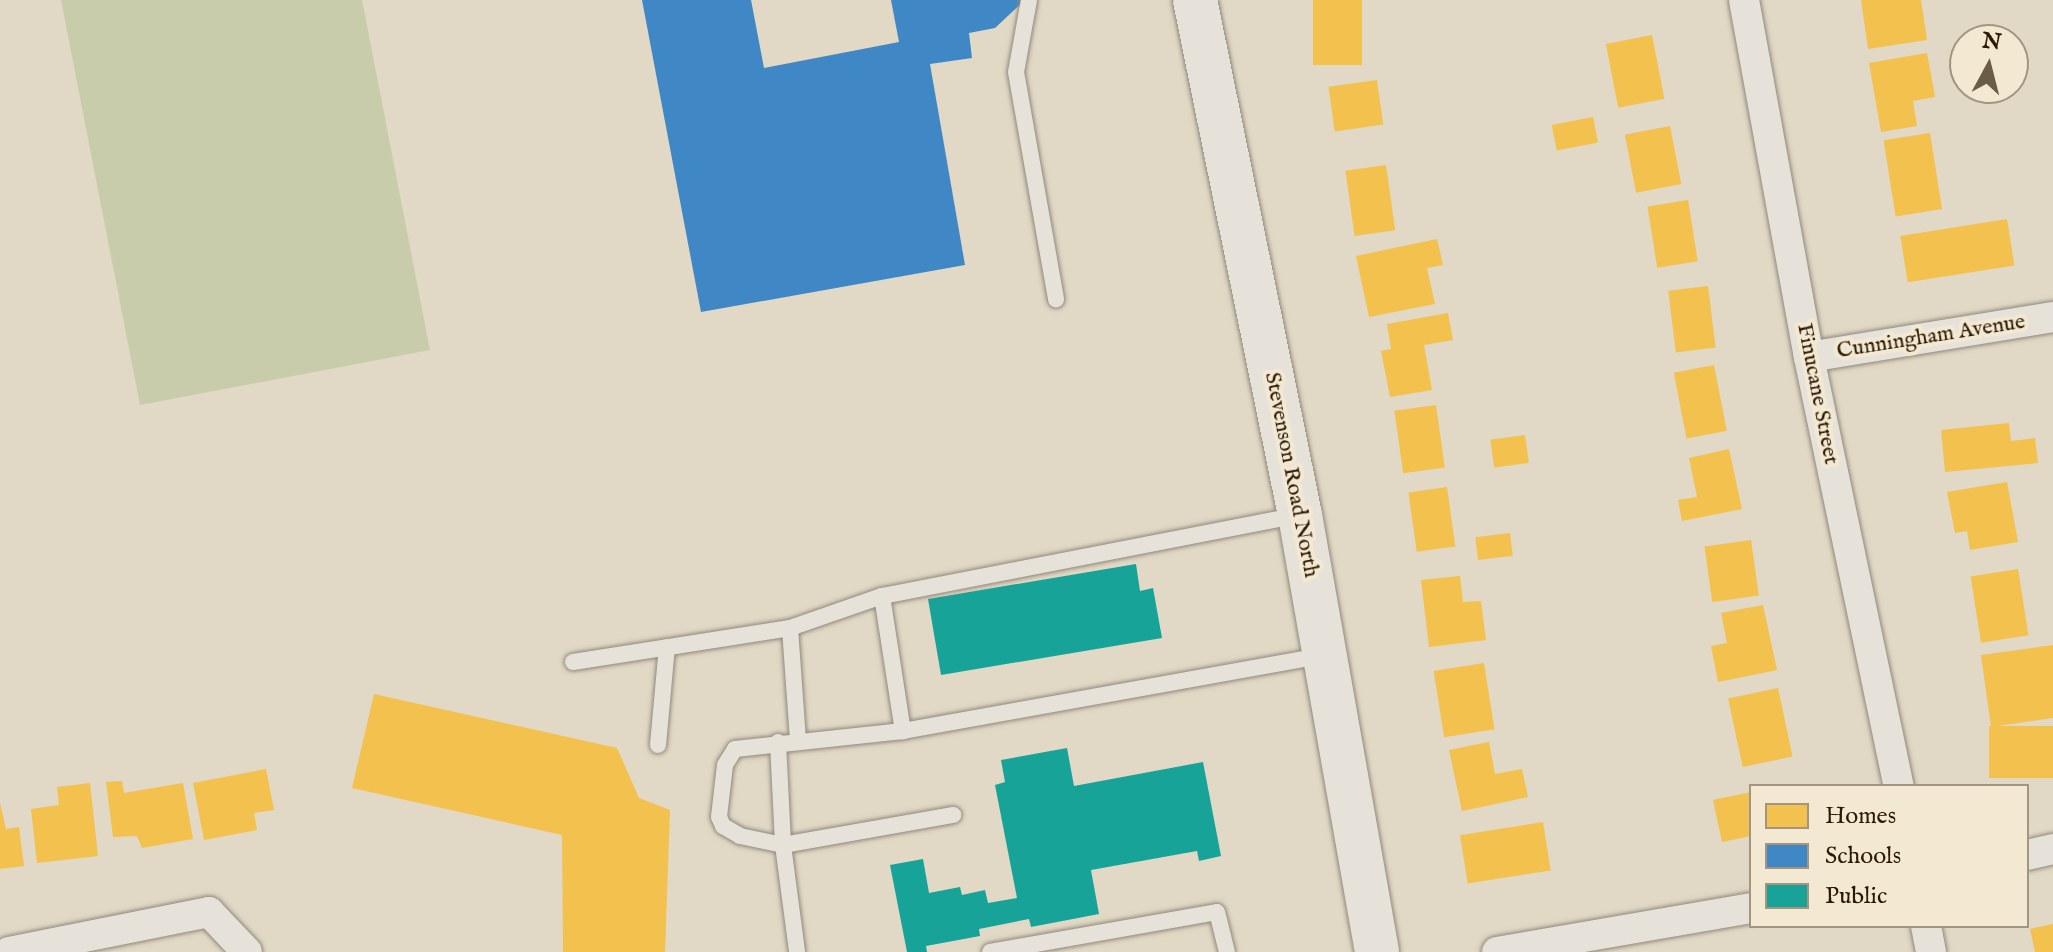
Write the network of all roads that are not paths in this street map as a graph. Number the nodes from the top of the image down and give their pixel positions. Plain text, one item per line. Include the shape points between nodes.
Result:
1 (1029, 0) edge
2 (1195, 0) edge
3 (1744, 0) edge
4 (1056, 300) dead end
5 (2053, 317) edge
6 (1809, 357) junction
7 (1300, 515) junction
8 (882, 596) junction
9 (790, 628) junction
10 (667, 647) junction
11 (1326, 654) junction
12 (573, 662) dead end
13 (903, 731) junction
14 (798, 740) junction
15 (778, 742) junction
16 (658, 745) dead end
17 (1899, 784) edge
18 (953, 815) dead end
19 (783, 845) junction
20 (2053, 849) edge
21 (2029, 855) edge
22 (1749, 908) edge
23 (1926, 928) edge
24 (9, 952) edge
25 (247, 952) edge
26 (797, 952) edge
27 (990, 952) edge
28 (1227, 952) edge
29 (1377, 952) edge
30 (1497, 952) edge
31 (1931, 952) edge

1 - 4 lane via 1016,72
2 - 7 main road, Stevenson Road North
3 - 6 street, Finucane Street
5 - 6 street, Cunningham Avenue
6 - 17 street, Finucane Street
7 - 8 lane
7 - 11 main road, Stevenson Road North
8 - 9 lane
8 - 13 lane
9 - 10 lane
9 - 14 lane
10 - 12 lane
10 - 16 lane
11 - 13 lane
11 - 29 main road, Stevenson Road North
13 - 14 lane
14 - 15 lane
15 - 19 lane
15 - 19 lane via 745,746 729,756 719,817 730,832
18 - 19 lane
19 - 26 lane
20 - 21 street
22 - 30 street
23 - 31 street
24 - 25 street via 209,912
27 - 28 lane via 1217,912

